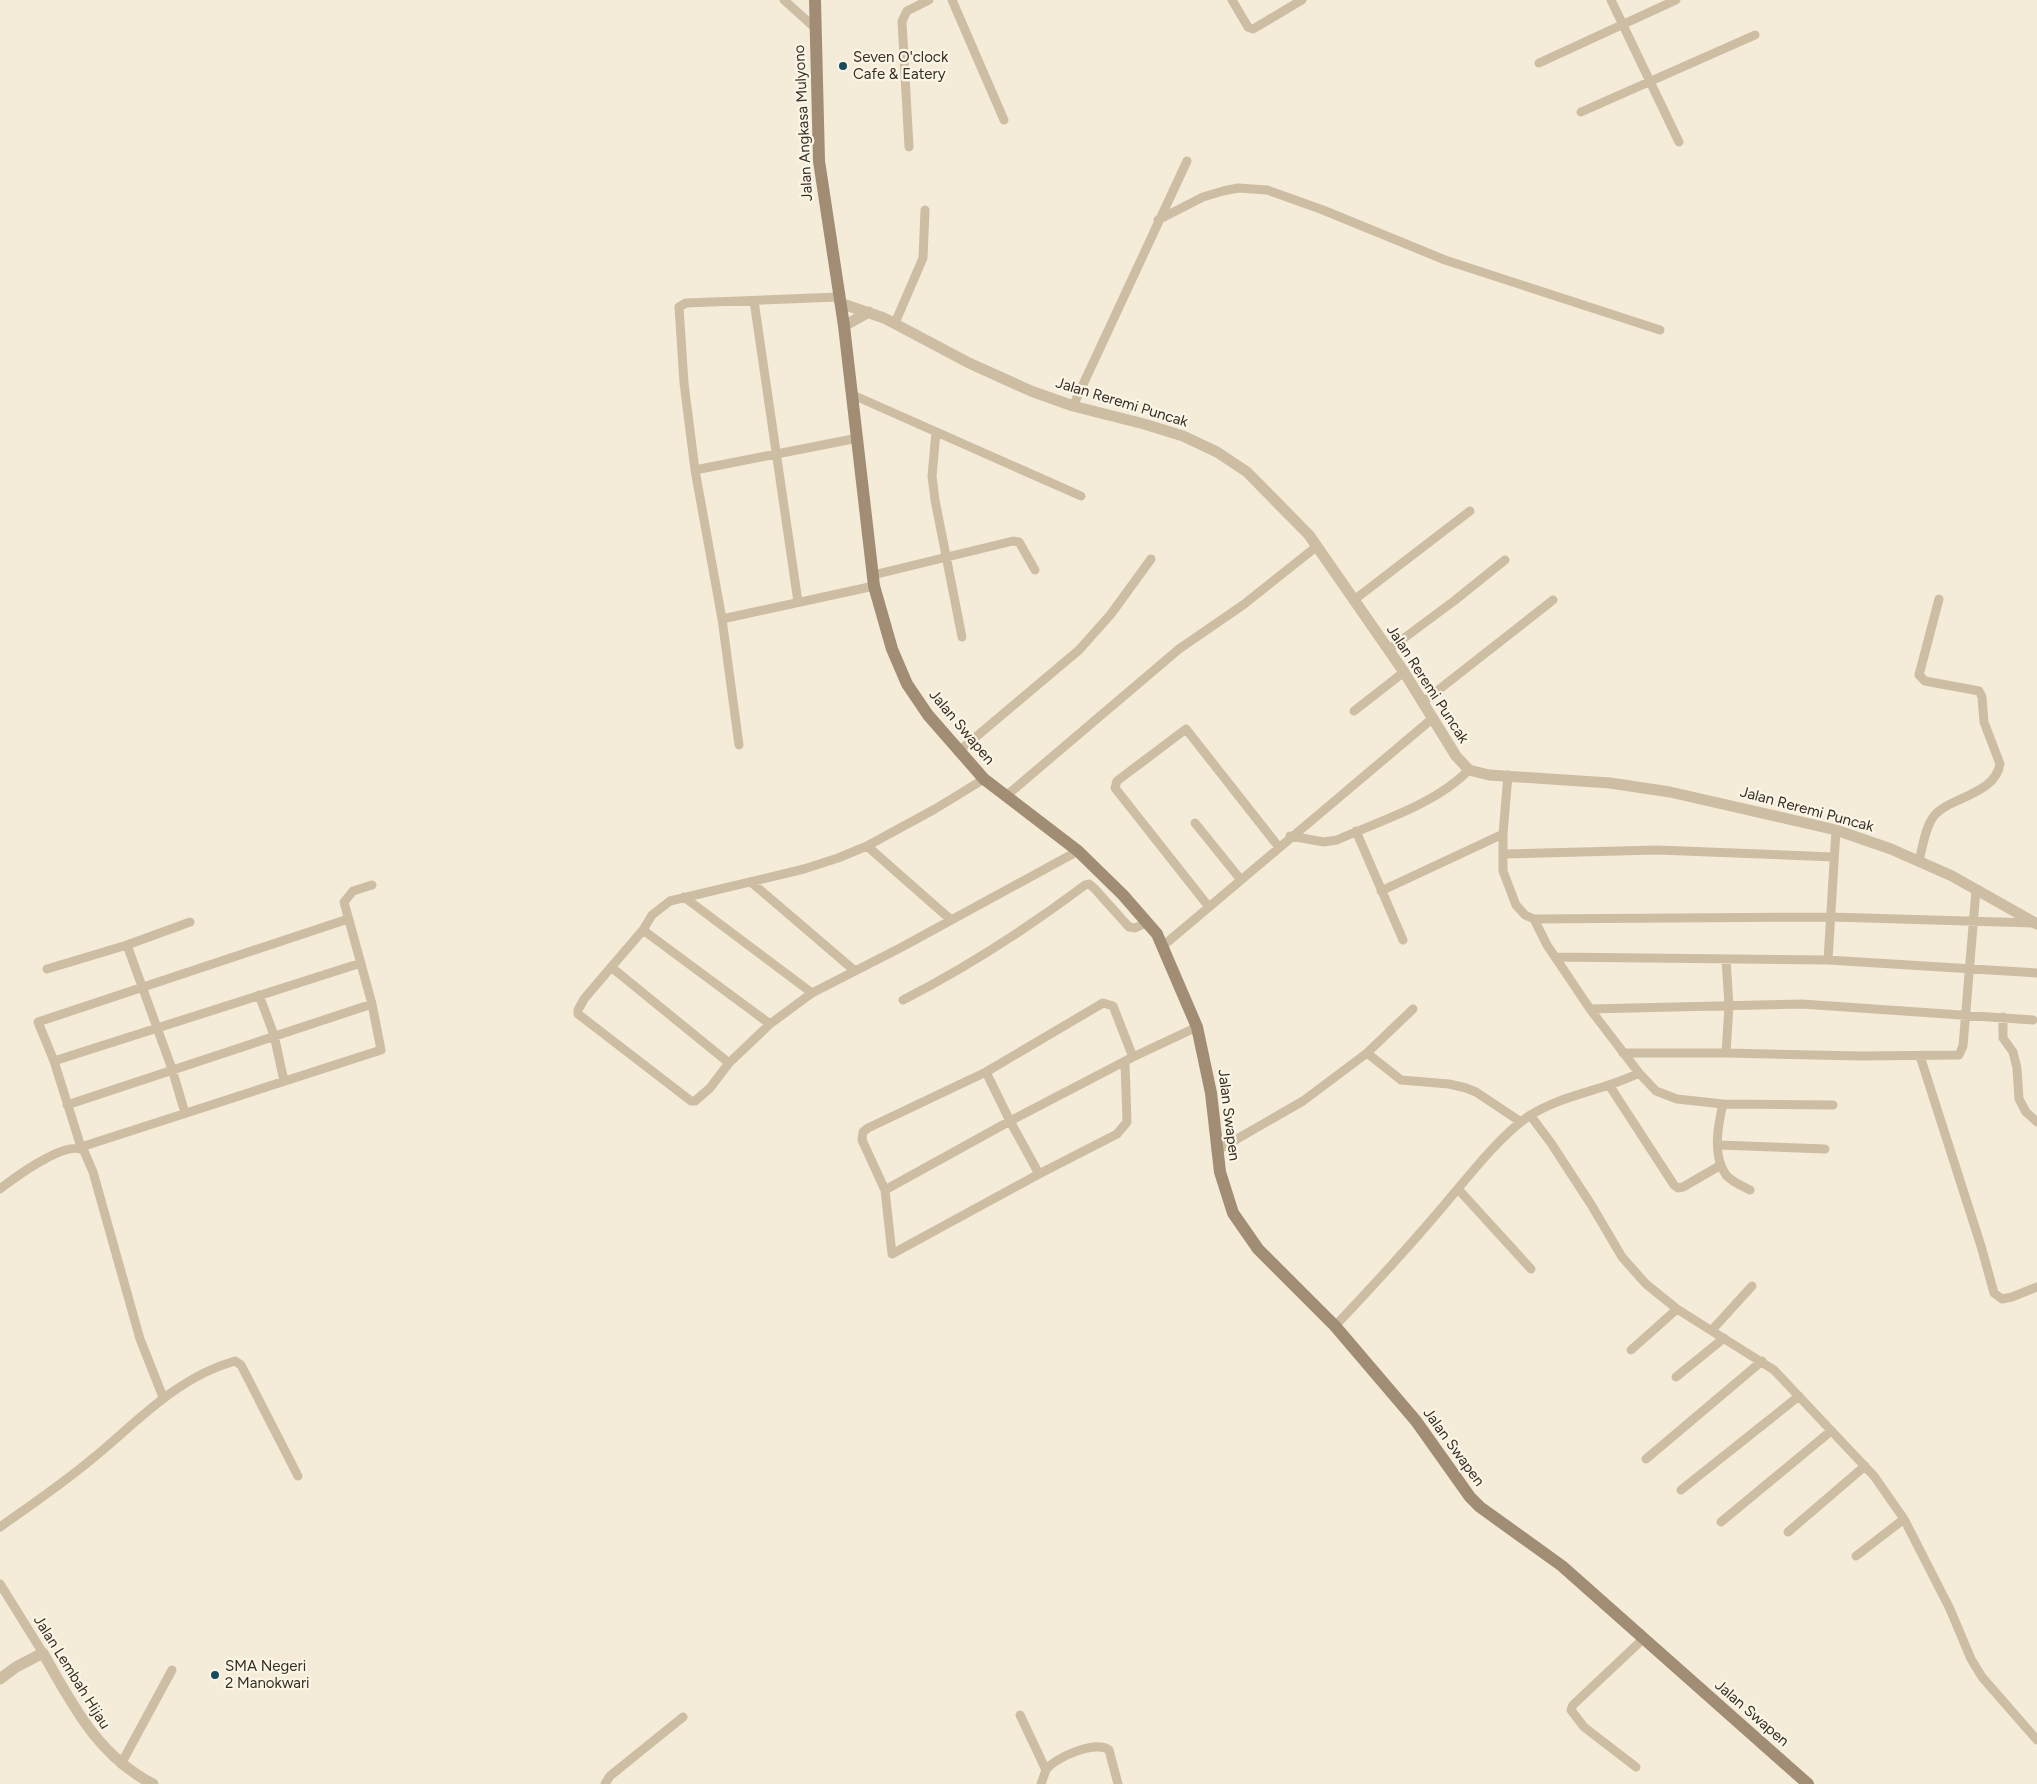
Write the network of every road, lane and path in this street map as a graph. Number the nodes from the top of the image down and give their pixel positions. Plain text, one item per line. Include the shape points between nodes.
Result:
1 (784, 0) edge
2 (815, 0) edge
3 (929, 0) edge
4 (952, 0) edge
5 (1232, 0) edge
6 (1302, 0) edge
7 (1611, 0) edge
8 (1676, 0) edge
9 (1623, 24) junction
10 (815, 28) junction
11 (1755, 35) dead end
12 (1539, 63) dead end
13 (1650, 81) junction
14 (1581, 112) dead end
15 (1004, 120) dead end
16 (1679, 142) dead end
17 (909, 147) dead end
18 (1187, 161) dead end
19 (926, 210) dead end
20 (1158, 220) junction
21 (840, 300) junction
22 (754, 301) junction
23 (869, 312) junction
24 (895, 323) junction
25 (844, 326) junction
26 (1660, 330) dead end
27 (852, 395) junction
28 (1073, 406) junction
29 (936, 432) junction
30 (858, 438) junction
31 (775, 455) junction
32 (696, 470) junction
33 (1081, 496) dead end
34 (1470, 511) dead end
35 (1316, 547) junction
36 (946, 557) junction
37 (1150, 559) dead end
38 (1505, 560) dead end
39 (1035, 570) dead end
40 (873, 580) junction
41 (1939, 599) dead end
42 (1354, 600) junction
43 (1553, 600) dead end
44 (798, 602) junction
45 (722, 619) junction
46 (962, 637) dead end
47 (1388, 650) junction
48 (1404, 672) junction
49 (1423, 702) junction
50 (1354, 711) dead end
51 (1433, 718) junction
52 (739, 745) dead end
53 (958, 752) junction
54 (1470, 770) junction
55 (1508, 774) junction
56 (984, 779) junction
57 (1006, 796) junction
58 (1195, 823) dead end
59 (1836, 830) junction
60 (1356, 831) junction
61 (1503, 834) junction
62 (1290, 836) junction
63 (868, 846) junction
64 (1278, 846) junction
65 (1078, 850) junction
66 (1503, 854) junction
67 (1834, 857) junction
68 (1919, 860) junction
69 (1241, 880) junction
70 (751, 882) junction
71 (372, 885) dead end
72 (1976, 890) junction
73 (1382, 891) junction
74 (684, 897) junction
75 (1209, 907) junction
76 (1831, 917) junction
77 (348, 919) junction
78 (950, 919) junction
79 (1534, 919) junction
80 (190, 922) dead end
81 (1148, 922) junction
82 (1973, 922) junction
83 (2036, 924) edge
84 (643, 930) junction
85 (1403, 940) dead end
86 (126, 945) junction
87 (1164, 945) junction
88 (1555, 957) junction
89 (1726, 959) junction
90 (1828, 960) junction
91 (361, 963) junction
92 (611, 967) junction
93 (1970, 968) junction
94 (47, 969) dead end
95 (855, 971) junction
96 (2037, 973) edge
97 (142, 987) junction
98 (812, 993) junction
99 (259, 995) junction
100 (904, 1000) dead end
101 (372, 1004) junction
102 (1729, 1006) junction
103 (1413, 1009) dead end
104 (1590, 1009) junction
105 (1965, 1016) junction
106 (2003, 1017) junction
107 (2033, 1020) dead end
108 (770, 1024) junction
109 (1197, 1027) junction
110 (156, 1028) junction
111 (274, 1035) junction
112 (1367, 1053) junction
113 (1623, 1053) junction
114 (1726, 1053) junction
115 (1920, 1056) junction
116 (1133, 1057) junction
117 (54, 1061) junction
118 (1125, 1062) junction
119 (729, 1063) junction
120 (172, 1069) junction
121 (986, 1072) junction
122 (1639, 1073) junction
123 (284, 1081) junction
124 (1609, 1086) junction
125 (1723, 1104) junction
126 (67, 1105) junction
127 (1833, 1105) dead end
128 (185, 1113) junction
129 (1530, 1115) junction
130 (1010, 1121) junction
131 (1521, 1122) junction
132 (2037, 1122) edge
133 (1718, 1145) junction
134 (79, 1147) junction
135 (1825, 1150) dead end
136 (1216, 1151) junction
137 (1721, 1165) junction
138 (1039, 1174) junction
139 (0, 1189) edge
140 (1458, 1189) junction
141 (884, 1190) junction
142 (1750, 1190) dead end
143 (1531, 1269) dead end
144 (1752, 1286) dead end
145 (2037, 1287) edge
146 (1677, 1309) junction
147 (1335, 1326) junction
148 (1712, 1330) junction
149 (1724, 1338) junction
150 (1631, 1350) dead end
151 (1762, 1361) junction
152 (1676, 1377) dead end
153 (1799, 1396) junction
154 (163, 1397) junction
155 (1831, 1431) junction
156 (1646, 1459) dead end
157 (1865, 1466) junction
158 (298, 1476) dead end
159 (1681, 1490) dead end
160 (1904, 1519) junction
161 (1721, 1522) dead end
162 (0, 1527) edge
163 (1788, 1532) dead end
164 (1856, 1556) dead end
165 (0, 1584) edge
166 (1643, 1639) junction
167 (43, 1654) junction
168 (172, 1670) dead end
169 (0, 1680) edge
170 (1020, 1715) dead end
171 (683, 1717) dead end
172 (2037, 1740) edge
173 (119, 1762) junction
174 (1636, 1767) dead end
175 (1046, 1770) junction
176 (153, 1784) edge
177 (605, 1784) edge
178 (1041, 1784) edge
179 (1118, 1784) edge
180 (1808, 1784) edge

1 - 10 street
2 - 10 main road, Jalan Angkasa Mulyono
3 - 17 street via 907,11 902,22
4 - 15 street
5 - 6 street via 1248,27 1253,29
7 - 9 street
8 - 9 street
9 - 12 street
9 - 13 street
10 - 21 main road, Jalan Angkasa Mulyono via 819,161
11 - 13 street
13 - 14 street
13 - 16 street
18 - 20 street
19 - 24 street via 924,258
20 - 26 street via 1203,197 1223,191 1267,190 1445,260
20 - 28 street
21 - 22 street
21 - 23 street, Jalan Reremi Puncak
21 - 25 main road
22 - 31 street
22 - 32 street via 686,303 679,308 684,383
23 - 24 street, Jalan Reremi Puncak
23 - 25 street
24 - 28 street, Jalan Reremi Puncak via 969,363
25 - 27 main road, Jalan Swapen
27 - 29 street
27 - 30 main road, Jalan Swapen
28 - 35 street, Jalan Reremi Puncak via 1152,426 1217,452 1263,486
29 - 33 street
29 - 36 street via 932,476
30 - 31 street
30 - 40 main road, Jalan Swapen
31 - 32 street
31 - 44 street
32 - 45 street
34 - 42 street
35 - 42 street, Jalan Reremi Puncak
35 - 57 street via 1243,605 1179,648
36 - 39 street via 1017,541
36 - 40 street
36 - 46 street
37 - 53 street via 1111,614 1079,650
38 - 47 street
40 - 44 street
40 - 53 main road, Jalan Swapen via 892,649 907,684
41 - 68 street via 1919,675 1925,681 1979,691 1984,722 2000,764 1995,776 1973,795 1933,816
42 - 47 street, Jalan Reremi Puncak
43 - 49 street
44 - 45 street
45 - 52 street
47 - 48 street, Jalan Reremi Puncak
48 - 49 street, Jalan Reremi Puncak
48 - 50 street
49 - 51 street, Jalan Reremi Puncak
51 - 54 street, Jalan Reremi Puncak via 1456,756
51 - 62 street
53 - 56 main road, Jalan Swapen
54 - 55 street, Jalan Reremi Puncak via 1488,775
54 - 60 street via 1440,794
55 - 59 street, Jalan Reremi Puncak via 1670,792
55 - 61 street
56 - 57 main road, Jalan Swapen
56 - 63 street
57 - 65 main road, Jalan Swapen
58 - 69 street
59 - 67 street
59 - 68 street, Jalan Reremi Puncak
60 - 62 street via 1332,841
60 - 73 street
61 - 66 street
61 - 73 street
62 - 64 street
63 - 70 street via 804,869
63 - 78 street
64 - 69 street
64 - 75 street via 1186,729 1117,782 1115,788
65 - 78 street
65 - 81 main road, Jalan Swapen
66 - 67 street via 1657,850
66 - 79 street via 1504,879 1512,896 1520,911
67 - 76 street
68 - 72 street, Jalan Reremi Puncak
69 - 75 street
70 - 74 street
70 - 95 street
71 - 77 street via 353,891 347,897 344,902
72 - 82 street
72 - 83 street, Jalan Reremi Puncak
73 - 85 street
74 - 84 street via 660,908
74 - 98 street
75 - 87 street
76 - 79 street
76 - 82 street
76 - 90 street
77 - 91 street
77 - 97 street
78 - 95 street
79 - 88 street
80 - 86 street
81 - 87 main road, Jalan Swapen
81 - 100 street via 1129,927 1094,888 1085,885 999,947
82 - 83 street
82 - 93 street
84 - 92 street
84 - 108 street
86 - 94 street
86 - 97 street
87 - 109 main road, Jalan Swapen
88 - 89 street
88 - 104 street
89 - 90 street
89 - 102 street
90 - 93 street
91 - 99 street
91 - 101 street
92 - 119 street
92 - 119 street via 580,1006 578,1012 582,1018 691,1101 700,1098 710,1088
93 - 96 street
93 - 105 street
95 - 98 street
97 - 110 street
97 - 117 street via 38,1022
98 - 108 street
99 - 110 street
99 - 111 street
101 - 111 street
101 - 123 street via 381,1050
102 - 104 street
102 - 105 street via 1802,1004
102 - 114 street
103 - 112 street
104 - 113 street
105 - 106 street
105 - 115 street via 1963,1046 1959,1055
106 - 107 street
106 - 132 street via 2003,1038 2013,1052 2020,1099 2026,1112
108 - 119 street
109 - 116 street
109 - 136 main road, Jalan Swapen via 1211,1093
110 - 117 street
110 - 120 street
111 - 120 street
111 - 123 street
112 - 131 street via 1395,1078 1466,1088
112 - 136 street via 1303,1101
113 - 114 street
113 - 122 street
114 - 115 street
115 - 145 street via 1982,1246 1994,1293 2002,1299
116 - 118 street
116 - 121 street via 1113,1006 1107,1003
117 - 126 street
118 - 130 street
118 - 138 street via 1125,1127
120 - 126 street
120 - 128 street
121 - 130 street
121 - 141 street via 863,1132 864,1146
122 - 124 street
122 - 125 street via 1656,1091 1667,1096
123 - 128 street
124 - 129 street via 1559,1100
124 - 137 street via 1678,1188
125 - 127 street
125 - 133 street
126 - 134 street
128 - 134 street
129 - 131 street
129 - 146 street via 1592,1206 1622,1257 1646,1284
130 - 138 street
130 - 141 street
131 - 140 street
133 - 135 street
133 - 137 street
134 - 139 street via 45,1159
134 - 154 street via 92,1167 140,1339
136 - 147 main road, Jalan Swapen via 1224,1191 1243,1230
137 - 142 street via 1732,1180
138 - 141 street via 892,1254
140 - 143 street
140 - 147 street via 1389,1270
144 - 148 street
146 - 148 street
146 - 150 street
147 - 166 main road, Jalan Swapen via 1416,1421 1470,1497 1562,1566
148 - 149 street
149 - 151 street
149 - 152 street
151 - 153 street
151 - 156 street
153 - 155 street
153 - 159 street
154 - 158 street via 208,1372 238,1362
154 - 162 street via 62,1483
155 - 157 street
155 - 161 street
157 - 160 street
157 - 163 street
160 - 164 street
160 - 172 street via 1950,1609 1971,1659 1982,1677
165 - 167 street, Jalan Lembah Hijau
166 - 174 street via 1571,1710 1584,1726
166 - 180 main road, Jalan Swapen
167 - 169 street via 16,1667
167 - 173 street, Jalan Lembah Hijau via 85,1725
168 - 173 street
170 - 175 street
171 - 177 street via 610,1776
173 - 176 street, Jalan Lembah Hijau
175 - 178 street
175 - 179 street via 1055,1761 1078,1751 1102,1747 1109,1750

